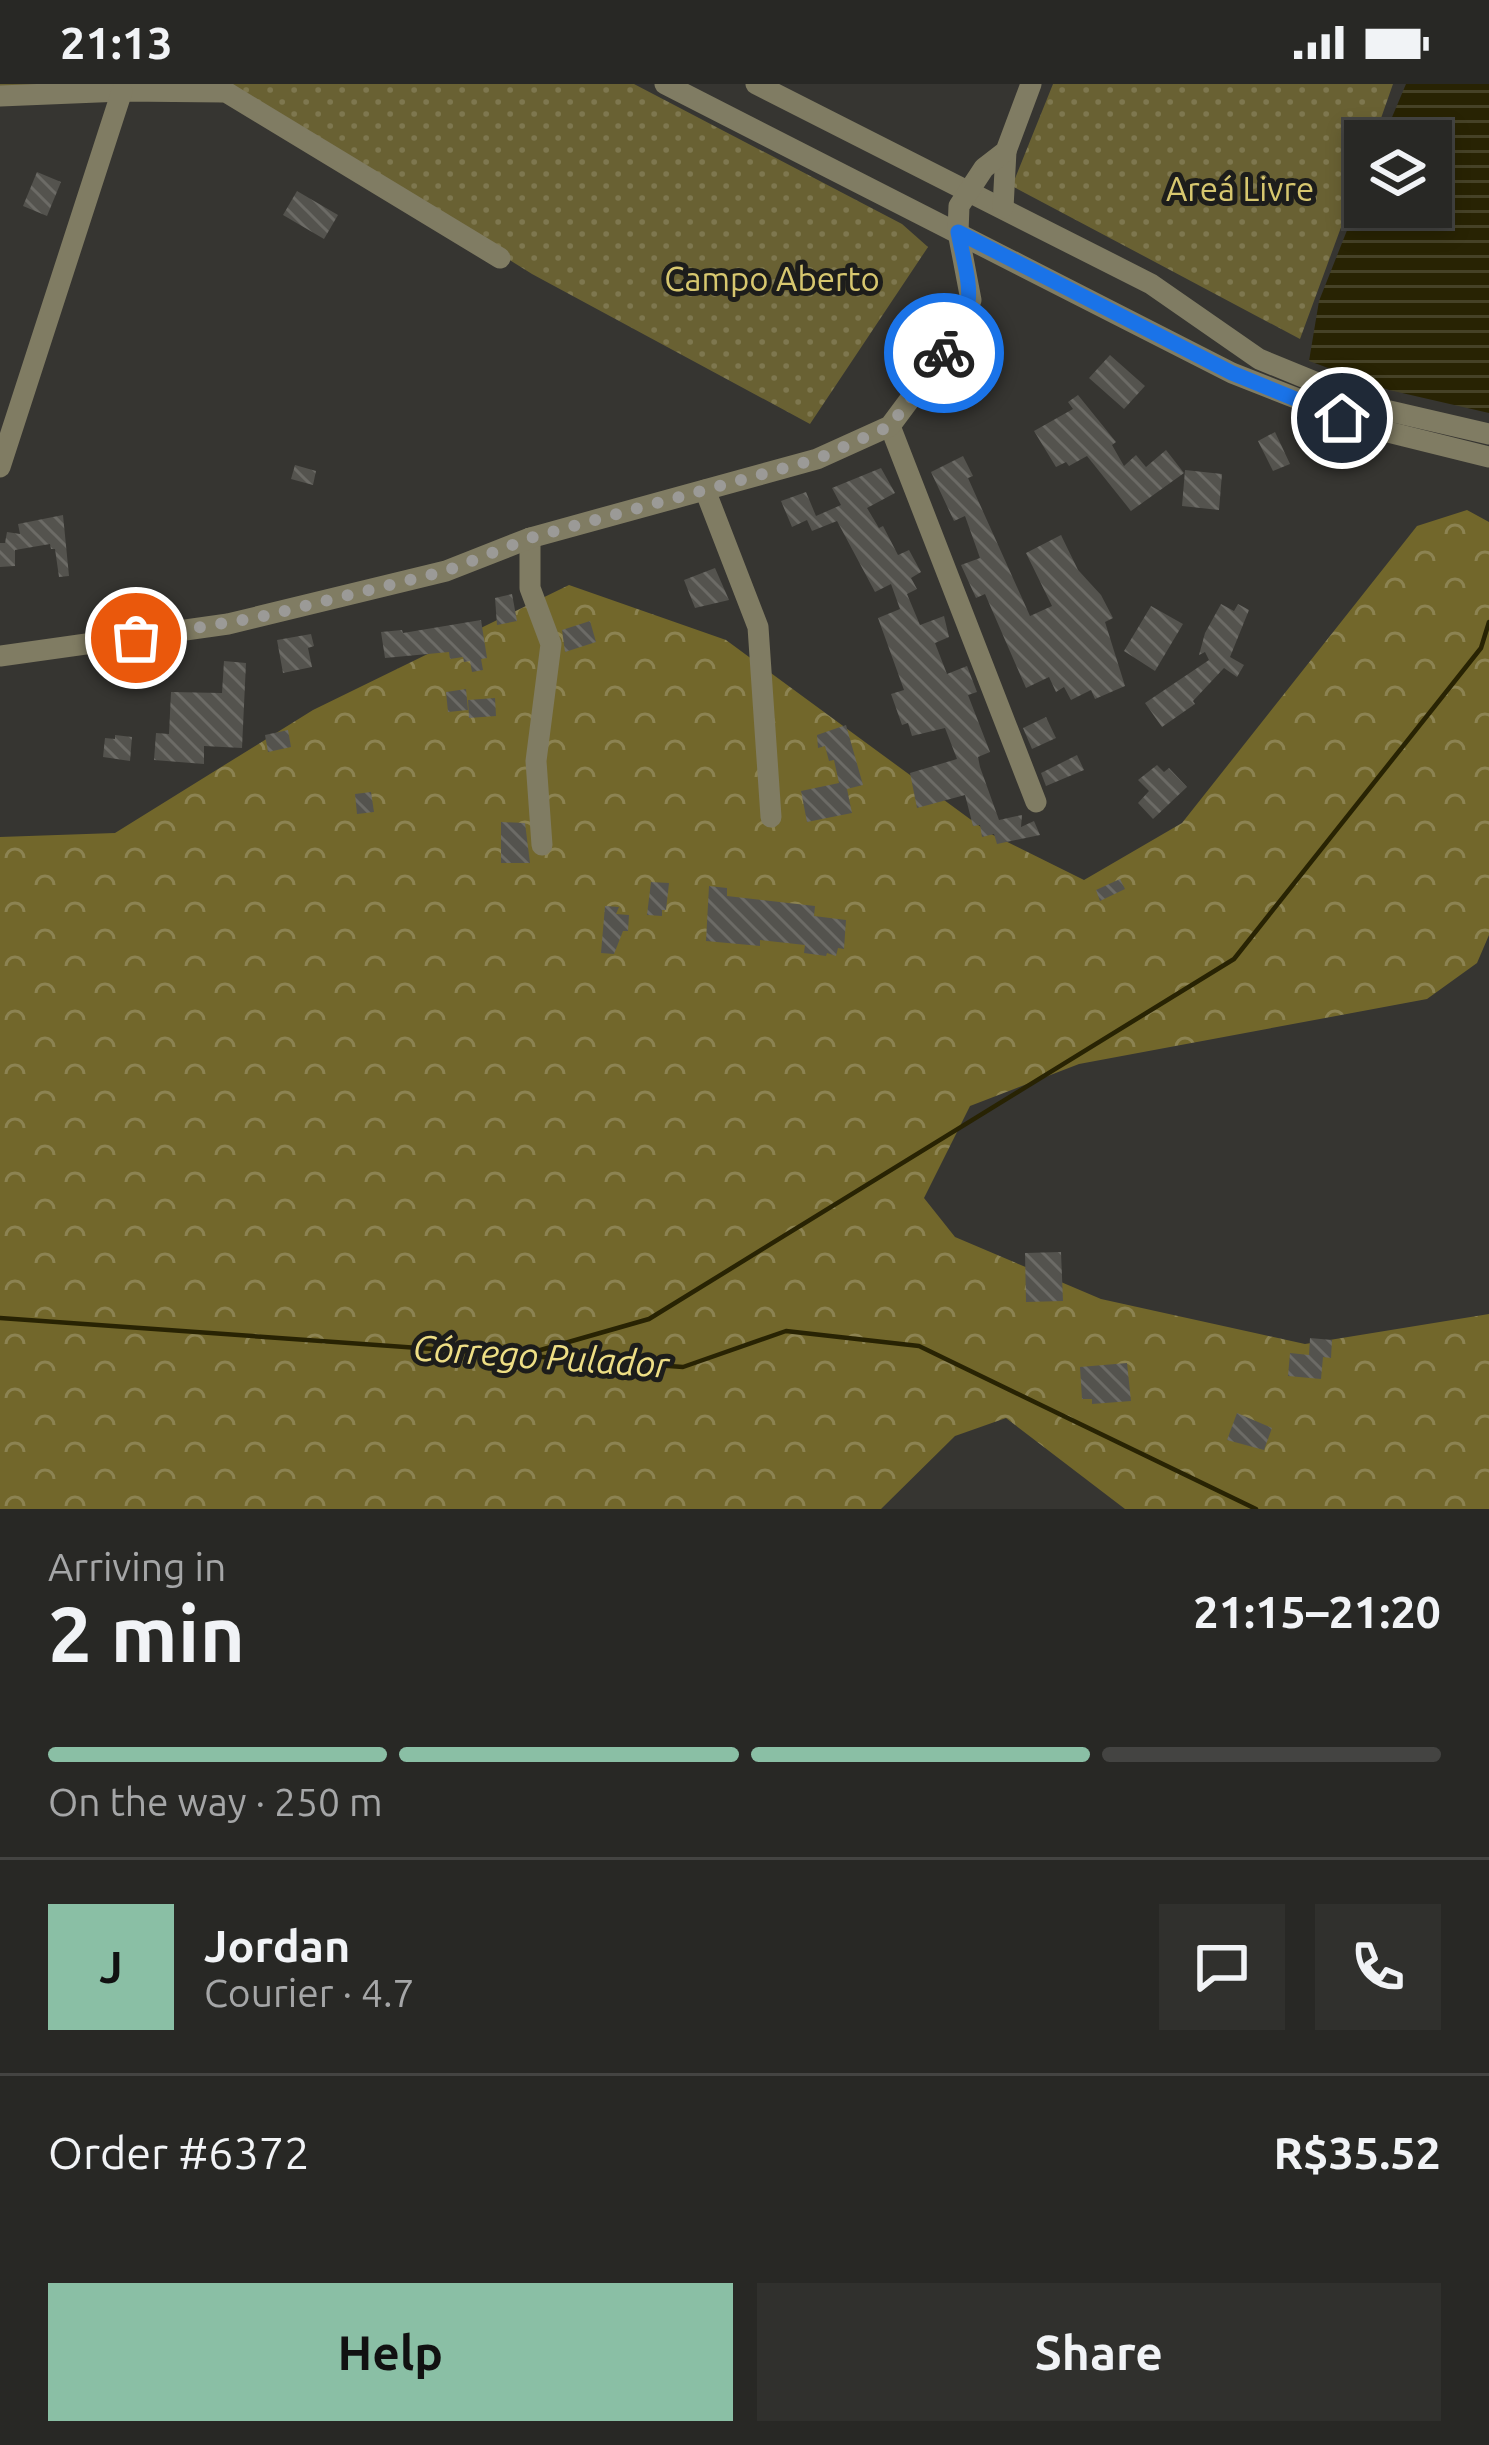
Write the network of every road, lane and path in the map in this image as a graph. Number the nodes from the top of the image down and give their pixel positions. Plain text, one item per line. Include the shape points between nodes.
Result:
1 (665, 84) edge
2 (756, 84) edge
3 (1031, 84) edge
4 (122, 91) junction
5 (0, 96) edge
6 (1006, 152) junction
7 (966, 190) junction
8 (1003, 208) junction
9 (958, 232) junction
10 (500, 258) dead end
11 (890, 426) junction
12 (1489, 434) edge
13 (1489, 457) edge
14 (0, 467) edge
15 (705, 490) junction
16 (530, 538) junction
17 (0, 656) edge
18 (1036, 802) dead end
19 (771, 817) dead end
20 (542, 845) dead end

1 - 9 street
2 - 7 street
3 - 6 street
4 - 5 street
4 - 10 street via 226,92
4 - 14 street
6 - 7 street
6 - 8 street
7 - 8 street
7 - 9 street
8 - 12 street via 1150,284 1300,378 1381,410
9 - 11 street via 971,300 957,336
9 - 13 street via 1312,408
11 - 15 street via 817,459
11 - 18 street
15 - 16 street
15 - 19 street via 758,627
16 - 17 street via 446,571 260,617
16 - 20 street via 530,588 551,644 536,760

